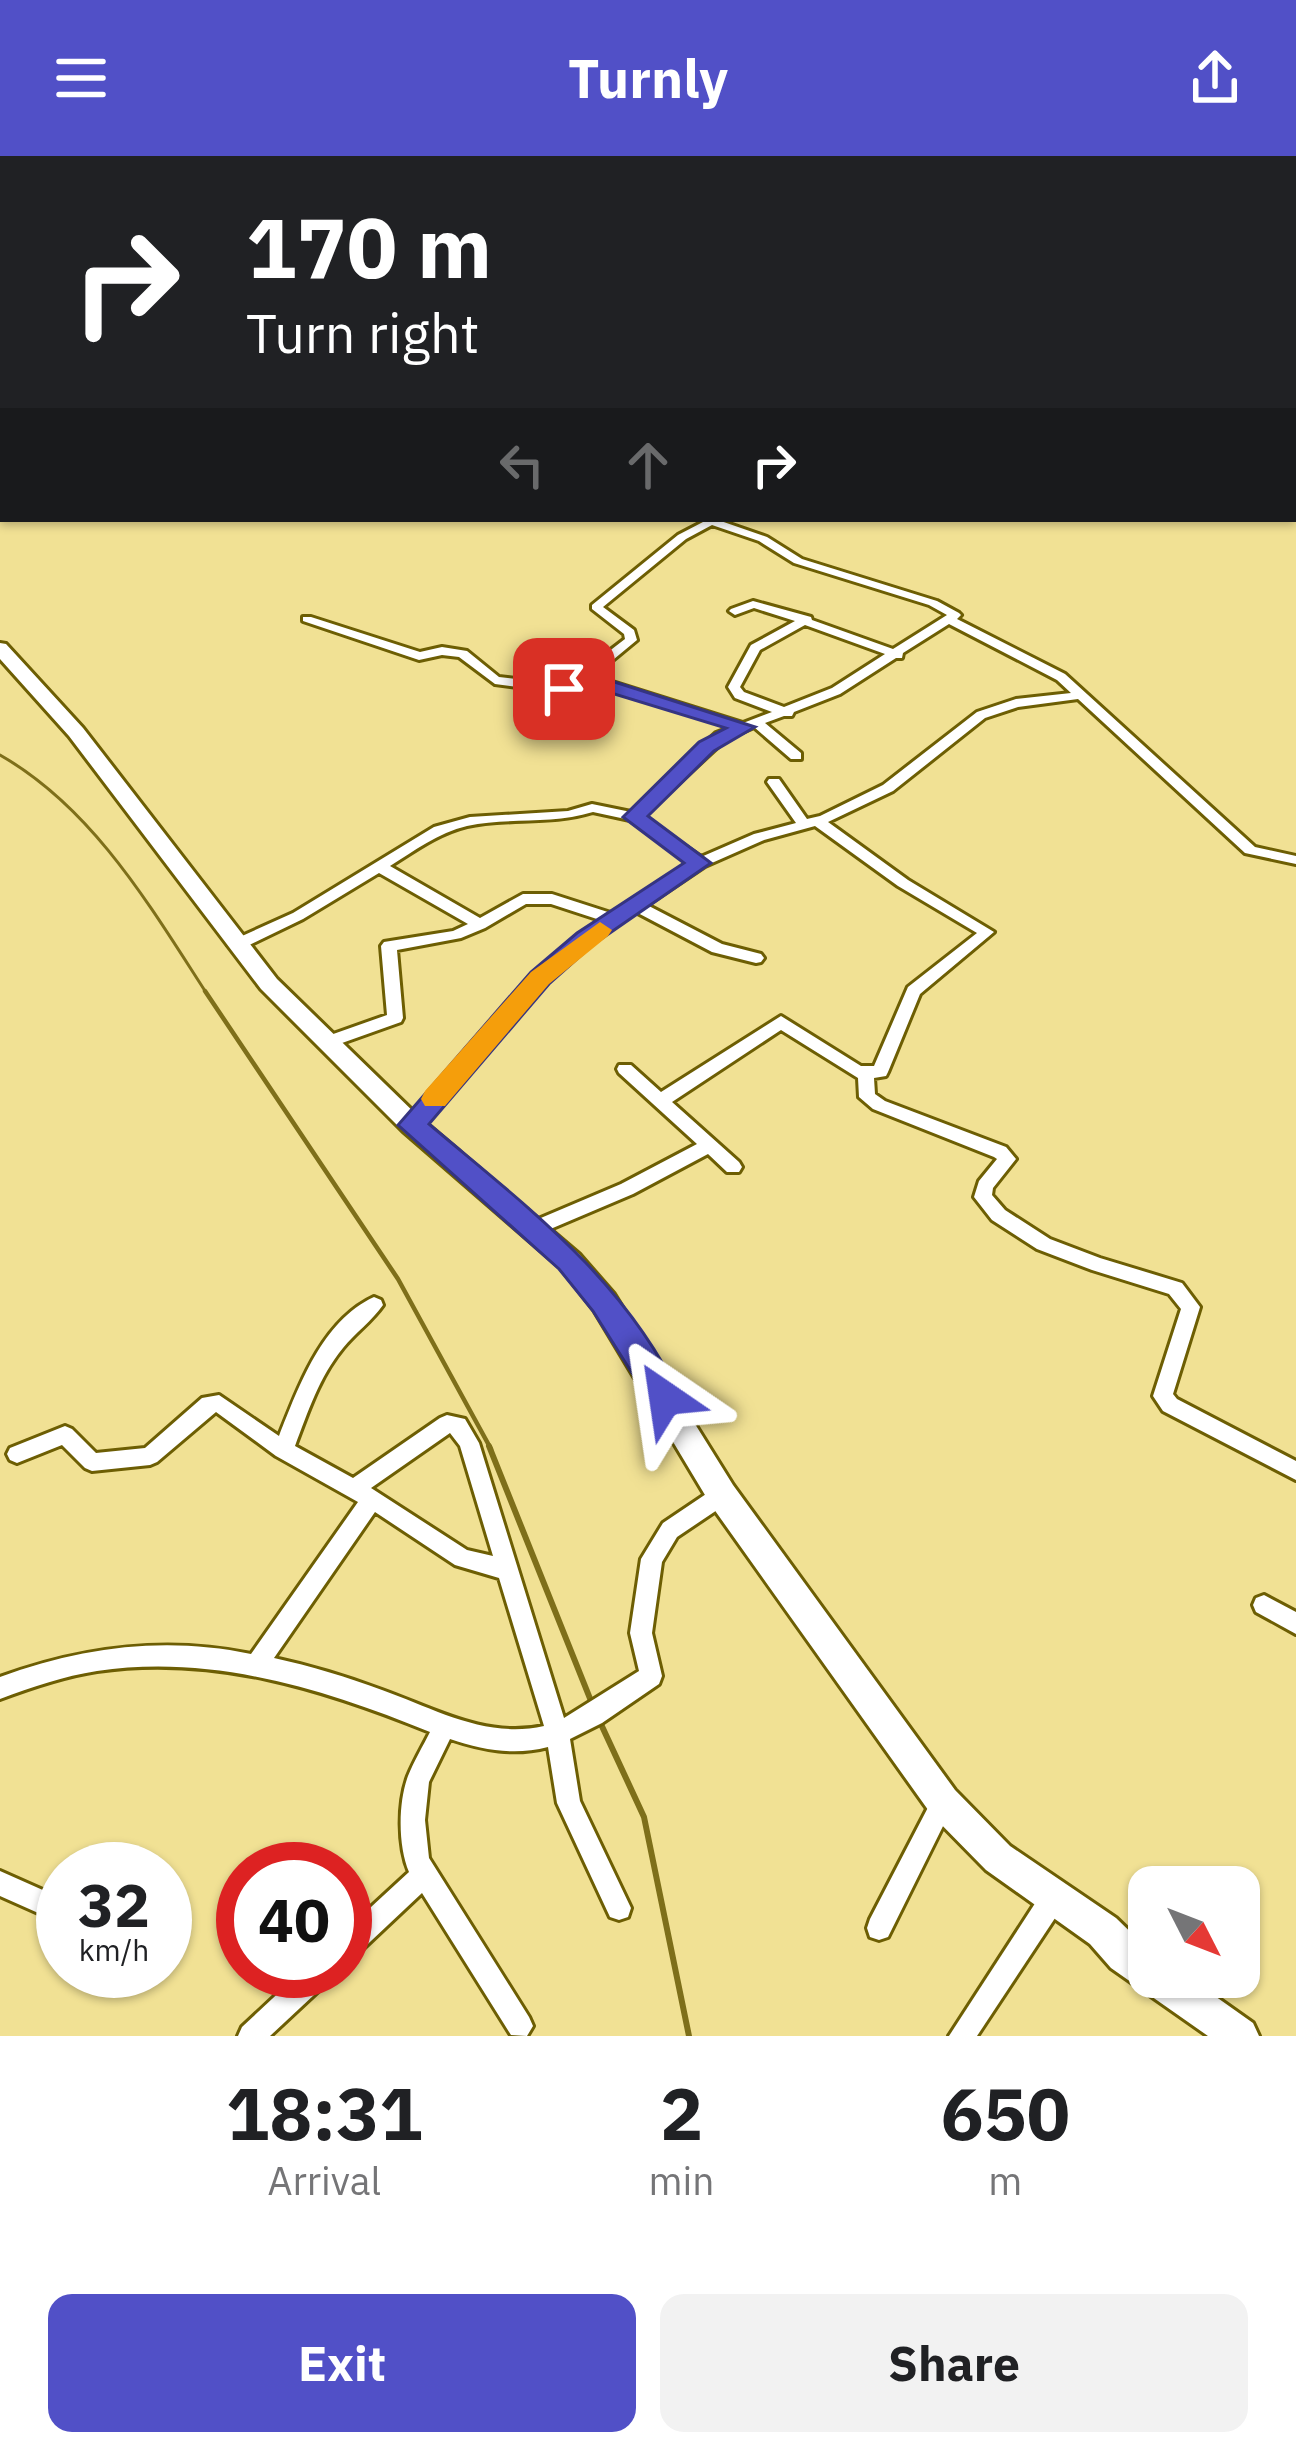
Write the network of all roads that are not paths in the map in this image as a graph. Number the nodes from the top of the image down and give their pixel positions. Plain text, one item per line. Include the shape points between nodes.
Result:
1 (705, 522) edge
2 (710, 522) edge
3 (735, 611) dead end
4 (307, 619) dead end
5 (807, 619) junction
6 (951, 620) junction
7 (0, 648) edge
8 (898, 655) junction
9 (596, 682) junction
10 (1082, 695) junction
11 (788, 713) junction
12 (751, 726) junction
13 (796, 756) dead end
14 (774, 782) dead end
15 (634, 817) junction
16 (810, 822) junction
17 (1296, 860) edge
18 (700, 863) junction
19 (382, 868) junction
20 (638, 907) junction
21 (617, 920) junction
22 (480, 925) junction
23 (236, 945) junction
24 (756, 958) dead end
25 (328, 1042) junction
26 (625, 1069) dead end
27 (866, 1074) junction
28 (660, 1100) junction
29 (412, 1125) junction
30 (710, 1145) junction
31 (733, 1166) dead end
32 (535, 1228) junction
33 (374, 1305) dead end
34 (284, 1450) junction
35 (17, 1454) dead end
36 (1296, 1471) edge
37 (722, 1495) junction
38 (365, 1501) junction
39 (512, 1580) junction
40 (1264, 1605) dead end
41 (1296, 1624) edge
42 (258, 1663) junction
43 (0, 1688) edge
44 (445, 1725) junction
45 (568, 1728) junction
46 (943, 1802) junction
47 (423, 1876) junction
48 (0, 1882) edge
49 (1054, 1897) junction
50 (36, 1899) edge
51 (619, 1908) dead end
52 (372, 1923) edge
53 (879, 1928) dead end
54 (1128, 1955) edge
55 (292, 1998) edge
56 (1187, 1998) edge
57 (520, 2026) dead end
58 (251, 2036) edge
59 (962, 2036) edge
60 (1240, 2036) edge

1 - 9 street via 596,607 631,640 603,662
2 - 6 street via 806,564 953,612
3 - 5 street via 753,604
4 - 9 street via 418,656 464,654 495,680 564,689
5 - 8 street
5 - 11 street via 755,648 734,687
6 - 8 street
6 - 10 street
7 - 23 street via 76,732
8 - 11 street
9 - 12 street
10 - 16 street via 982,715 888,788
10 - 17 street via 1250,850
11 - 12 street
12 - 13 street
12 - 15 street via 706,746
14 - 16 street
15 - 18 street
15 - 19 street via 592,808 470,821 439,830
16 - 18 street
16 - 27 street via 987,932 913,991 885,1068
18 - 20 street
19 - 22 street
19 - 23 street
20 - 21 street
20 - 24 street via 717,948
21 - 22 street via 552,899 523,899
21 - 29 street via 540,978
22 - 25 street via 389,946 395,1018
23 - 25 street
25 - 29 street
26 - 28 street
27 - 28 street via 781,1022
27 - 36 street via 867,1097 879,1105 1007,1159 985,1186 991,1210 1063,1253 1187,1298 1192,1306 1163,1396
28 - 30 street
29 - 32 street
30 - 31 street
30 - 32 street
32 - 37 street via 604,1302
33 - 34 street via 322,1356
34 - 35 street via 219,1403 138,1459 92,1462 64,1436
34 - 38 street
37 - 45 street via 658,1545 640,1633 653,1670 648,1678
37 - 46 street
38 - 39 street
38 - 39 street via 447,1424 458,1425
38 - 42 street
39 - 45 street
40 - 41 street
42 - 43 street via 100,1656
42 - 44 street
44 - 45 street via 531,1740
44 - 47 street via 418,1780 413,1820
45 - 51 street via 569,1803
46 - 49 street via 998,1858
46 - 53 street
47 - 52 street
47 - 57 street
48 - 50 street
49 - 54 street
49 - 59 street
55 - 58 street
56 - 60 street

